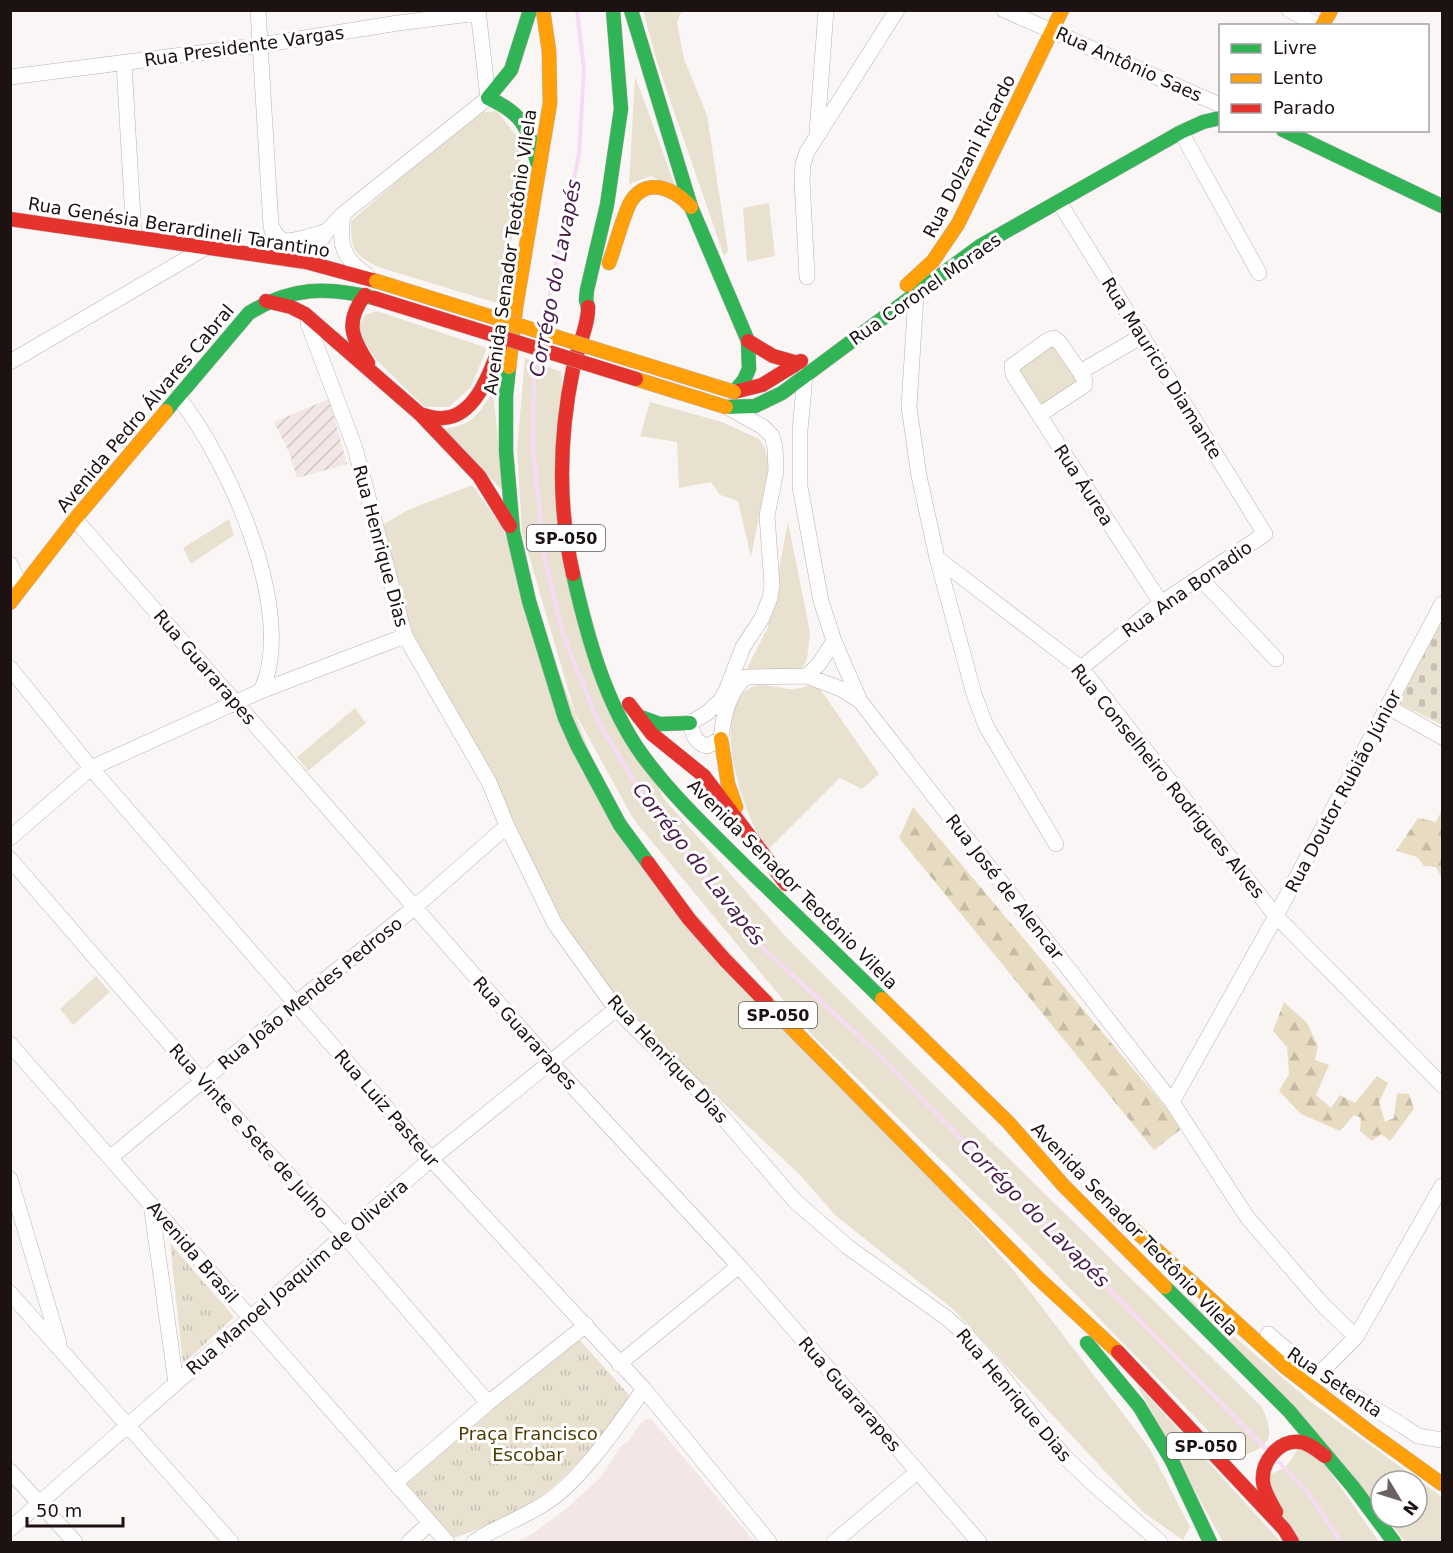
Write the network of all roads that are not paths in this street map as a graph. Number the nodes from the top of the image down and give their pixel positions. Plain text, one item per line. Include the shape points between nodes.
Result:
1 (258, 10) edge
2 (530, 10) edge
3 (543, 10) edge
4 (613, 10) edge
5 (631, 10) edge
6 (826, 10) edge
7 (897, 10) edge
8 (1004, 10) edge
9 (1062, 10) edge
10 (1289, 10) edge
11 (1331, 10) edge
12 (478, 12) edge
13 (397, 17) edge
14 (1317, 24) edge
15 (1322, 24) edge
16 (1052, 30) junction
17 (261, 45) junction
18 (124, 63) junction
19 (10, 77) edge
20 (488, 98) junction
21 (1219, 104) edge
22 (1219, 118) edge
23 (1181, 132) junction
24 (1287, 132) edge
25 (816, 135) junction
26 (539, 169) junction
27 (1059, 202) junction
28 (1443, 206) edge
29 (691, 207) junction
30 (343, 214) junction
31 (10, 219) edge
32 (958, 224) junction
33 (271, 226) junction
34 (327, 231) junction
35 (134, 237) junction
36 (980, 246) junction
37 (205, 248) junction
38 (255, 255) junction
39 (285, 259) junction
40 (306, 262) junction
41 (1259, 273) dead end
42 (807, 277) dead end
43 (376, 281) junction
44 (916, 294) junction
45 (370, 297) junction
46 (266, 301) junction
47 (516, 307) junction
48 (589, 310) junction
49 (305, 314) junction
50 (1142, 336) junction
51 (748, 341) junction
52 (10, 362) edge
53 (802, 369) junction
54 (1080, 372) junction
55 (377, 376) junction
56 (734, 392) junction
57 (178, 398) junction
58 (726, 407) junction
59 (420, 414) junction
60 (1039, 415) junction
61 (776, 471) junction
62 (800, 487) junction
63 (75, 519) junction
64 (513, 532) junction
65 (1265, 534) joint
66 (937, 558) junction
67 (10, 564) edge
68 (1200, 578) junction
69 (21, 587) junction
70 (10, 603) edge
71 (1161, 603) junction
72 (1443, 604) edge
73 (405, 636) junction
74 (834, 641) junction
75 (1276, 659) dead end
76 (597, 662) junction
77 (10, 668) edge
78 (1081, 668) junction
79 (807, 676) junction
80 (261, 691) junction
81 (236, 701) junction
82 (860, 701) junction
83 (1388, 707) junction
84 (638, 716) junction
85 (690, 723) junction
86 (1443, 737) edge
87 (721, 739) junction
88 (92, 768) junction
89 (507, 826) junction
90 (748, 836) junction
91 (10, 838) edge
92 (1056, 844) dead end
93 (10, 859) edge
94 (799, 897) dead end
95 (414, 908) junction
96 (1276, 916) junction
97 (821, 921) dead end
98 (868, 985) junction
99 (296, 1003) junction
100 (616, 1008) junction
101 (10, 1044) edge
102 (551, 1063) junction
103 (202, 1082) junction
104 (1443, 1085) edge
105 (1172, 1102) junction
106 (1008, 1122) junction
107 (111, 1158) junction
108 (432, 1159) junction
109 (1068, 1170) dead end
110 (10, 1179) edge
111 (1443, 1186) edge
112 (151, 1204) junction
113 (1108, 1206) dead end
114 (344, 1235) junction
115 (739, 1266) junction
116 (1038, 1278) junction
117 (10, 1293) edge
118 (1202, 1293) junction
119 (250, 1317) junction
120 (585, 1325) junction
121 (1356, 1336) junction
122 (61, 1350) junction
123 (619, 1365) junction
124 (1319, 1374) junction
125 (176, 1383) junction
126 (644, 1389) junction
127 (488, 1403) junction
128 (128, 1425) junction
129 (1443, 1440) edge
130 (1330, 1459) junction
131 (10, 1471) edge
132 (917, 1472) junction
133 (395, 1483) junction
134 (1443, 1484) edge
135 (39, 1504) junction
136 (430, 1523) junction
137 (10, 1529) edge
138 (1284, 1529) junction
139 (1207, 1540) edge
140 (75, 1542) edge
141 (231, 1542) edge
142 (409, 1542) edge
143 (447, 1542) edge
144 (474, 1542) edge
145 (769, 1542) edge
146 (834, 1542) edge
147 (979, 1542) edge
148 (1160, 1542) edge
149 (1292, 1542) edge
150 (1394, 1542) edge

1 - 17 street
2 - 20 main road via 511,70
3 - 26 main road, Avenida Senador Teotônio Vilela / SP-050 via 550,103
4 - 48 main road, Avenida Senador Teotônio Vilela / SP-050 via 621,109 607,205 587,290
5 - 29 main road
6 - 25 street
7 - 25 street
8 - 16 street, Rua Antônio Saes
9 - 16 main road, Rua Dolzani Ricardo
10 - 14 street
11 - 15 main road
12 - 13 street, Rua Presidente Vargas
12 - 20 street
13 - 17 street, Rua Presidente Vargas
16 - 21 street, Rua Antônio Saes
16 - 32 main road, Rua Dolzani Ricardo
17 - 18 street, Rua Presidente Vargas
17 - 33 street
18 - 19 street, Rua Presidente Vargas
18 - 35 street
20 - 26 main road via 506,105 520,117 532,136
20 - 30 street
22 - 23 main road, Rua Coronel Moraes
23 - 27 main road, Rua Coronel Moraes
23 - 41 street
24 - 28 main road
25 - 42 street via 802,164
26 - 47 main road, Avenida Senador Teotônio Vilela / SP-050
27 - 36 main road, Rua Coronel Moraes
27 - 50 street, Rua Mauricio Diamante
29 - 48 main road via 661,186 654,185 636,195 604,282
29 - 51 main road
30 - 34 street
30 - 43 street via 343,250 354,267
31 - 35 main road, Rua Genésia Berardineli Tarantino
32 - 36 main road via 959,240
32 - 53 main road, Rua Dolzani Ricardo via 917,278 821,347
33 - 34 street via 283,240
33 - 38 street
33 - 39 street via 277,248
34 - 40 street
35 - 37 main road, Rua Genésia Berardineli Tarantino
36 - 44 main road, Rua Coronel Moraes
37 - 38 main road, Rua Genésia Berardineli Tarantino
37 - 52 street
38 - 39 main road, Rua Genésia Berardineli Tarantino
39 - 40 main road, Rua Genésia Berardineli Tarantino
40 - 43 main road, Rua Genésia Berardineli Tarantino
43 - 56 main road, Rua Genésia Berardineli Tarantino, bridge
44 - 53 main road, Rua Coronel Moraes
44 - 66 street via 909,407
45 - 46 main road, Avenida Pedro Álvares Cabral via 332,290 301,290
45 - 55 main road via 353,313 351,327 355,344
45 - 58 main road, Rua Coronel Moraes, bridge
46 - 49 main road via 291,306
46 - 57 main road, Avenida Pedro Álvares Cabral via 249,313
47 - 59 main road via 485,386 471,405 446,418
47 - 64 main road, Avenida Senador Teotônio Vilela / SP-050 via 506,396
48 - 76 main road, Avenida Senador Teotônio Vilela / SP-050 via 573,368 561,484 568,551
49 - 55 main road
49 - 73 street, Rua Henrique Dias via 355,448
50 - 54 street
50 - 65 street, Rua Mauricio Diamante
51 - 53 main road
51 - 56 main road via 749,372
53 - 56 main road, Rua Dolzani Ricardo via 756,388
53 - 58 main road, Rua Coronel Moraes via 768,401 755,406
53 - 62 street, Rua José de Alencar
54 - 60 street via 1084,385
54 - 60 street, Rua Áurea via 1054,338 1012,366
55 - 59 main road
57 - 63 main road, Avenida Pedro Álvares Cabral
57 - 80 street via 222,465 252,537 272,631
58 - 61 street via 768,431 775,447
59 - 64 main road via 479,476
60 - 71 street, Rua Áurea
61 - 62 street via 792,476
61 - 85 street via 767,516 770,598 743,646 720,701
62 - 74 street, Rua José de Alencar via 821,601
63 - 69 main road, Avenida Pedro Álvares Cabral
63 - 81 street, Rua Guararapes
64 - 116 main road, Avenida Senador Teotônio Vilela / SP-050 via 529,601 565,718 620,825 689,919 725,960
65 - 68 street, Rua Ana Bonadio
66 - 78 street, Rua Conselheiro Rodrigues Alves
66 - 92 street via 986,726
67 - 69 street
68 - 71 street, Rua Ana Bonadio
68 - 75 street
69 - 70 main road, Avenida Pedro Álvares Cabral
71 - 78 street, Rua Ana Bonadio
72 - 83 street, Rua Doutor Rubião Júnior
73 - 80 street
73 - 89 street, Rua Henrique Dias via 489,783
74 - 79 street
74 - 82 street, Rua José de Alencar
76 - 84 main road
76 - 98 main road, Avenida Senador Teotônio Vilela / SP-050 via 614,706 642,755 697,819
77 - 88 street, Rua Luiz Pasteur
78 - 96 street, Rua Conselheiro Rodrigues Alves
79 - 82 street
79 - 87 street via 746,677 729,702
80 - 81 street
81 - 88 street
81 - 95 street, Rua Guararapes
82 - 105 street, Rua José de Alencar
83 - 86 street
83 - 96 street, Rua Doutor Rubião Júnior
84 - 85 main road via 660,724
84 - 90 main road via 652,734 704,776
85 - 87 street via 702,745
87 - 90 main road via 728,783
88 - 91 street
88 - 99 street, Rua Luiz Pasteur
89 - 95 street, Rua João Mendes Pedroso
89 - 100 street, Rua Henrique Dias via 555,924
90 - 94 main road
93 - 103 street, Rua Vinte e Sete de Julho
95 - 99 street, Rua João Mendes Pedroso
95 - 102 street, Rua Guararapes
96 - 104 street, Rua Conselheiro Rodrigues Alves
96 - 105 street, Rua Doutor Rubião Júnior
97 - 98 main road via 851,955
98 - 106 main road, Avenida Senador Teotônio Vilela / SP-050
99 - 103 street, Rua João Mendes Pedroso
99 - 108 street, Rua Luiz Pasteur
100 - 102 street, Rua Manoel Joaquim de Oliveira
100 - 148 street, Rua Henrique Dias via 706,1098 795,1201 848,1247 967,1336 1063,1455
101 - 107 street, Avenida Brasil
102 - 108 street, Rua Manoel Joaquim de Oliveira
102 - 115 street, Rua Guararapes
103 - 107 street, Rua João Mendes Pedroso
103 - 114 street, Rua Vinte e Sete de Julho
105 - 121 street, Rua José de Alencar via 1253,1224 1322,1304
106 - 109 main road
106 - 130 main road, Avenida Senador Teotônio Vilela / SP-050 via 1063,1185 1289,1411
107 - 112 street, Avenida Brasil
108 - 114 street, Rua Manoel Joaquim de Oliveira
108 - 120 street, Rua Luiz Pasteur
110 - 122 street
111 - 121 street
112 - 119 street, Avenida Brasil
112 - 125 street
113 - 118 main road
114 - 119 street, Rua Manoel Joaquim de Oliveira
114 - 127 street, Rua Vinte e Sete de Julho
115 - 123 street
115 - 132 street, Rua Guararapes
116 - 138 main road, Avenida Senador Teotônio Vilela / SP-050 via 1129,1362
116 - 139 main road via 1065,1318 1139,1406 1172,1461
117 - 122 street
118 - 124 street, Rua Setenta via 1236,1310
118 - 134 main road via 1313,1389
119 - 125 street, Rua Manoel Joaquim de Oliveira
119 - 133 street, Avenida Brasil
120 - 123 street, Rua Luiz Pasteur
120 - 127 street
121 - 124 street
122 - 128 street
123 - 126 street, Rua Luiz Pasteur
124 - 129 street, Rua Setenta via 1418,1436
125 - 128 street, Rua Manoel Joaquim de Oliveira
126 - 144 street via 573,1480 546,1503
126 - 145 street, Rua Luiz Pasteur
127 - 133 street
128 - 135 street, Rua Manoel Joaquim de Oliveira
128 - 141 street
130 - 138 main road via 1301,1442 1288,1443 1271,1455 1265,1466 1264,1485
130 - 150 main road, Avenida Senador Teotônio Vilela / SP-050
131 - 135 street
132 - 146 street
132 - 147 street, Rua Guararapes
133 - 136 street, Avenida Brasil
135 - 137 street, Rua Manoel Joaquim de Oliveira
135 - 140 street
136 - 142 street
136 - 143 street, Avenida Brasil
138 - 149 main road, Avenida Senador Teotônio Vilela / SP-050

